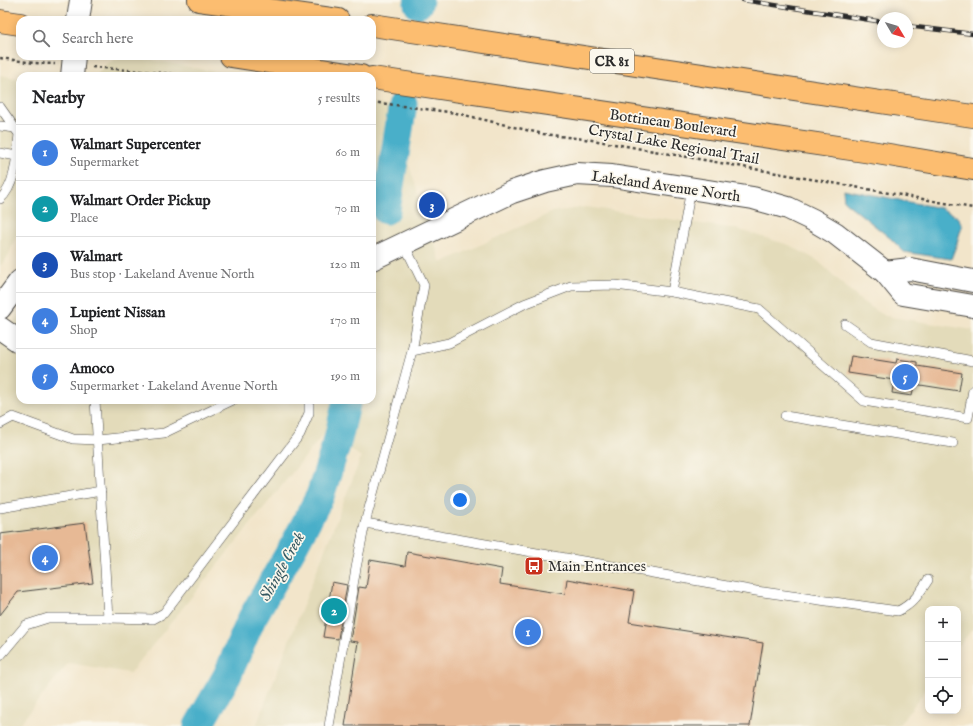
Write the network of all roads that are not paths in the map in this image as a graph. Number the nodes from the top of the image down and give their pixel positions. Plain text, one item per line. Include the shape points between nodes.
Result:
1 (81, 0) edge
2 (199, 0) edge
3 (79, 16) edge
4 (310, 16) edge
5 (0, 21) edge
6 (16, 23) edge
7 (376, 26) edge
8 (74, 60) edge
9 (257, 60) edge
10 (72, 72) edge
11 (335, 72) edge
12 (376, 79) edge
13 (0, 107) edge
14 (973, 116) edge
15 (0, 126) edge
16 (15, 128) joint
17 (0, 153) edge
18 (16, 160) edge
19 (16, 167) edge
20 (973, 169) edge
21 (691, 188) junction
22 (0, 199) edge
23 (404, 244) junction
24 (376, 257) edge
25 (884, 272) junction
26 (973, 281) edge
27 (16, 286) edge
28 (672, 292) junction
29 (973, 306) edge
30 (0, 308) edge
31 (845, 324) dead end
32 (0, 328) edge
33 (16, 339) edge
34 (412, 351) junction
35 (973, 361) edge
36 (973, 390) edge
37 (95, 404) edge
38 (225, 404) edge
39 (309, 404) edge
40 (785, 416) dead end
41 (0, 424) edge
42 (98, 440) junction
43 (953, 443) dead end
44 (101, 491) junction
45 (0, 508) edge
46 (365, 523) junction
47 (928, 580) dead end
48 (108, 618) junction
49 (0, 656) edge
50 (330, 726) edge

1 - 3 street
2 - 4 highway
5 - 6 highway
7 - 14 highway, CR 81
8 - 10 street
9 - 11 highway
12 - 20 highway, Bottineau Boulevard
13 - 16 lane
15 - 16 lane
17 - 18 lane
19 - 22 lane via 8,190
21 - 23 street, Lakeland Avenue North via 612,176 577,174 512,192
21 - 25 street, Lakeland Avenue North via 753,198 788,208 835,233
21 - 28 lane
23 - 24 street, Lakeland Avenue North
23 - 34 lane via 424,284
25 - 26 street via 910,269
25 - 29 street, Lakeland Avenue North via 903,294
27 - 30 street
28 - 34 lane via 615,285 571,286 524,304 449,343
28 - 36 lane via 759,309 864,401 968,418
31 - 35 lane via 871,342
32 - 33 street
34 - 46 lane
37 - 42 lane
38 - 42 lane via 164,433
39 - 48 lane via 309,413 300,434 164,613 154,619
40 - 43 lane
41 - 42 lane via 13,417 73,438
42 - 44 lane
44 - 45 lane
44 - 48 lane
46 - 47 lane via 756,591 898,612 908,607
46 - 50 lane
48 - 49 lane via 48,618 26,625

